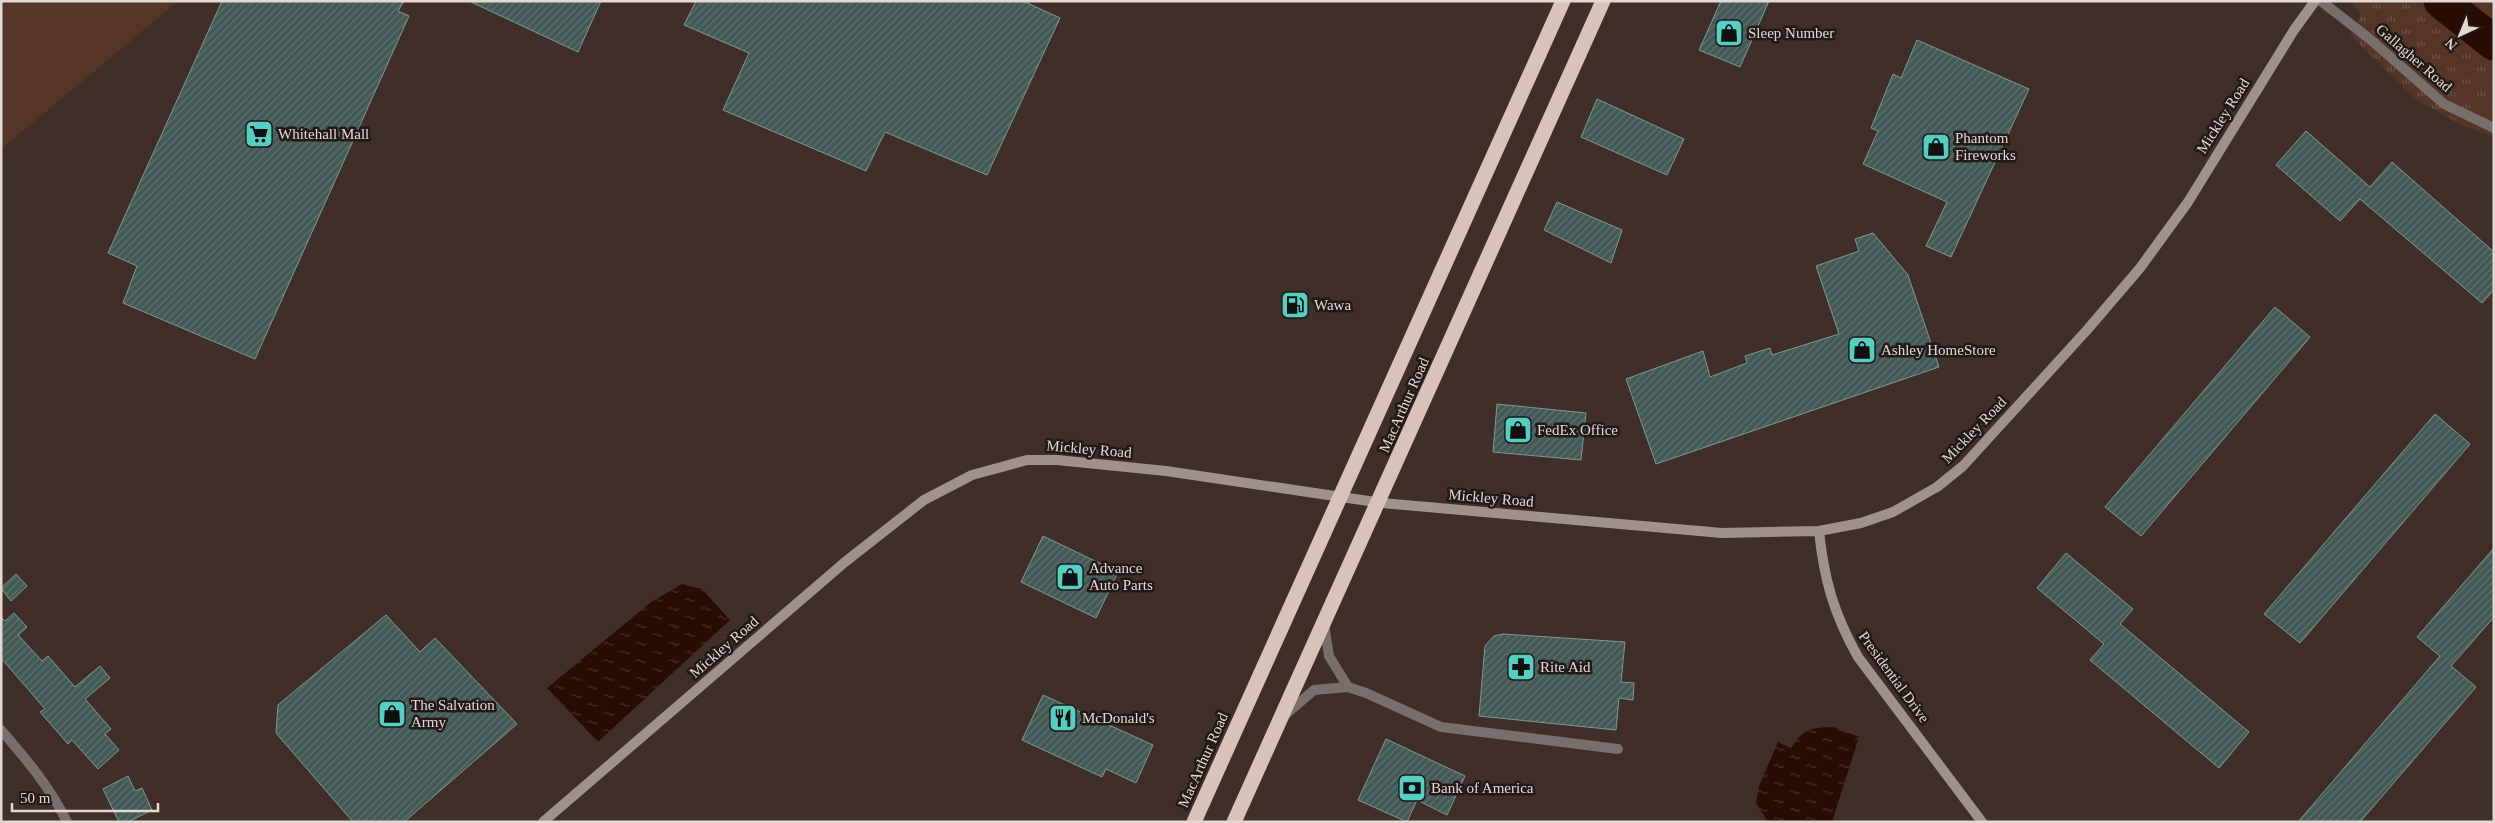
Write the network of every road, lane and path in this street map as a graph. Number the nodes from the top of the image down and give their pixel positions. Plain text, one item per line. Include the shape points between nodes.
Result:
1 (1562, 1) edge
2 (1603, 1) edge
3 (2314, 1) edge
4 (2321, 1) edge
5 (2494, 128) edge
6 (1339, 497) junction
7 (1378, 502) junction
8 (1819, 532) junction
9 (1324, 623) junction
10 (1348, 687) junction
11 (1281, 719) junction
12 (1, 730) edge
13 (1618, 749) dead end
14 (67, 822) edge
15 (543, 822) edge
16 (1194, 822) edge
17 (1234, 822) edge
18 (1982, 822) edge

1 - 6 highway, MacArthur Road
2 - 7 highway, MacArthur Road
3 - 8 street, Mickley Road via 2188,202 2140,268 1963,466 1937,487 1893,512 1861,524
4 - 5 street, Gallagher Road via 2444,104
6 - 7 street, Mickley Road
6 - 15 street, Mickley Road via 1166,471 1056,460 1027,460 972,475 924,500 845,562
6 - 16 highway, MacArthur Road
7 - 8 street, Mickley Road via 1722,533
7 - 9 highway, MacArthur Road
8 - 18 street, Presidential Drive via 1830,597 1858,657
9 - 10 street via 1329,656
9 - 11 highway, MacArthur Road
10 - 11 street via 1314,690
10 - 13 street via 1441,727
11 - 17 highway, MacArthur Road
12 - 14 street via 34,768

